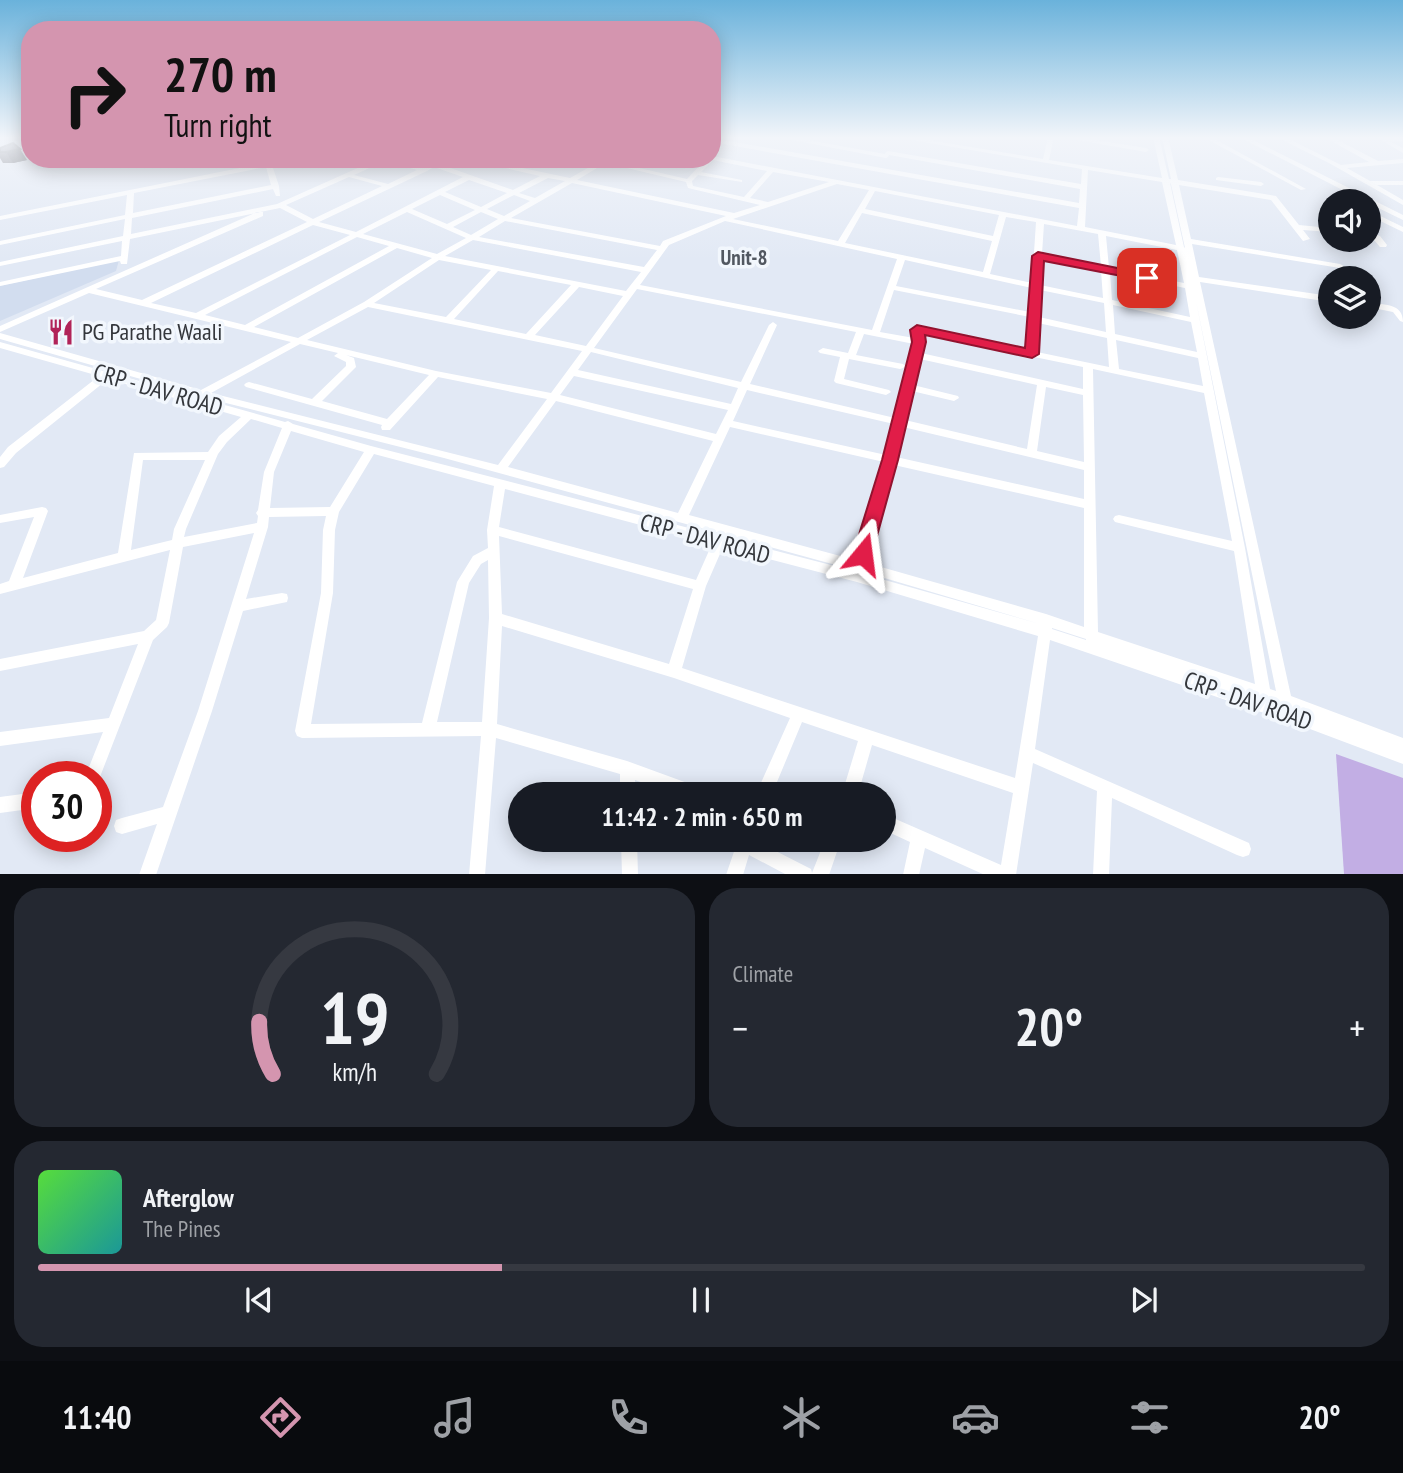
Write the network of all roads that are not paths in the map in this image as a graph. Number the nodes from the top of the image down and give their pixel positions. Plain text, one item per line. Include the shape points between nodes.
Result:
1 (196, 178) edge
2 (273, 178) edge
3 (341, 178) edge
4 (358, 178) edge
5 (407, 178) edge
6 (467, 178) edge
7 (471, 178) edge
8 (543, 178) edge
9 (555, 178) edge
10 (576, 178) edge
11 (674, 178) edge
12 (691, 178) edge
13 (722, 178) edge
14 (765, 178) edge
15 (815, 178) edge
16 (873, 178) edge
17 (926, 178) edge
18 (1028, 178) edge
19 (1084, 178) edge
20 (1139, 178) edge
21 (1164, 178) edge
22 (1164, 178) edge
23 (1165, 178) edge
24 (1218, 178) dead end
25 (1256, 178) edge
26 (1282, 178) edge
27 (1323, 178) edge
28 (1360, 178) edge
29 (570, 181) junction
30 (688, 181) junction
31 (740, 181) dead end
32 (836, 182) junction
33 (1165, 182) junction
34 (1370, 183) junction
35 (1403, 183) edge
36 (1261, 184) junction
37 (276, 186) junction
38 (389, 186) junction
39 (1083, 187) junction
40 (869, 188) junction
41 (1303, 189) dead end
42 (131, 192) junction
43 (439, 192) junction
44 (513, 193) junction
45 (278, 195) dead end
46 (1273, 198) junction
47 (747, 199) junction
48 (536, 201) junction
49 (1403, 202) edge
50 (770, 204) junction
51 (281, 205) junction
52 (1082, 206) junction
53 (407, 209) junction
54 (480, 209) junction
55 (860, 210) junction
56 (1003, 214) junction
57 (735, 215) junction
58 (129, 216) junction
59 (0, 218) edge
60 (1403, 218) edge
61 (504, 219) junction
62 (724, 219) junction
63 (1381, 219) edge
64 (1040, 221) junction
65 (312, 222) junction
66 (447, 227) junction
67 (1297, 228) junction
68 (1081, 229) junction
69 (1318, 229) edge
70 (1403, 230) edge
71 (1102, 233) junction
72 (356, 234) junction
73 (127, 237) junction
74 (472, 238) junction
75 (995, 239) junction
76 (1306, 239) dead end
77 (1381, 242) edge
78 (0, 243) edge
79 (839, 244) junction
80 (1184, 244) junction
81 (396, 245) junction
82 (1384, 245) dead end
83 (661, 248) junction
84 (1038, 256) junction
85 (438, 257) junction
86 (902, 257) junction
87 (124, 258) junction
88 (0, 264) edge
89 (1340, 266) dead end
90 (496, 269) junction
91 (1105, 269) junction
92 (646, 270) junction
93 (122, 275) junction
94 (986, 275) junction
95 (1192, 283) junction
96 (0, 284) edge
97 (577, 284) junction
98 (1036, 286) junction
99 (890, 287) junction
100 (88, 290) junction
101 (631, 290) junction
102 (1318, 298) edge
103 (145, 302) junction
104 (1108, 302) junction
105 (367, 304) junction
106 (1381, 307) edge
107 (197, 316) junction
108 (1034, 317) junction
109 (1403, 319) edge
110 (1193, 320) junction
111 (447, 321) junction
112 (773, 325) dead end
113 (246, 328) junction
114 (0, 329) edge
115 (861, 331) junction
116 (875, 333) junction
117 (0, 336) edge
118 (1111, 336) junction
119 (528, 337) junction
120 (298, 340) junction
121 (919, 342) junction
122 (6, 348) edge
123 (588, 348) junction
124 (312, 350) dead end
125 (823, 351) dead end
126 (1032, 354) junction
127 (916, 355) junction
128 (0, 356) edge
129 (848, 356) junction
130 (1201, 356) junction
131 (1088, 365) junction
132 (900, 366) dead end
133 (1114, 371) junction
134 (572, 372) junction
135 (436, 373) junction
136 (106, 375) junction
137 (1042, 383) junction
138 (249, 385) dead end
139 (746, 386) junction
140 (908, 387) junction
141 (1207, 390) junction
142 (203, 393) junction
143 (886, 393) dead end
144 (1088, 393) junction
145 (553, 397) junction
146 (954, 398) dead end
147 (314, 402) junction
148 (735, 408) junction
149 (248, 416) junction
150 (899, 422) junction
151 (389, 423) junction
152 (728, 423) junction
153 (288, 425) junction
154 (720, 439) junction
155 (374, 444) junction
156 (431, 451) junction
157 (1032, 452) junction
158 (212, 456) junction
159 (890, 460) junction
160 (420, 463) junction
161 (0, 464) edge
162 (1089, 467) junction
163 (500, 477) junction
164 (1089, 505) junction
165 (333, 511) junction
166 (682, 517) junction
167 (0, 519) edge
168 (1119, 519) dead end
169 (262, 520) junction
170 (725, 529) junction
171 (493, 530) junction
172 (178, 543) junction
173 (717, 543) junction
174 (1239, 548) junction
175 (494, 551) junction
176 (124, 556) junction
177 (859, 568) junction
178 (14, 585) junction
179 (699, 586) junction
180 (0, 589) edge
181 (282, 598) dead end
182 (238, 606) junction
183 (496, 618) junction
184 (1046, 626) junction
185 (148, 636) junction
186 (1091, 636) junction
187 (0, 666) edge
188 (674, 672) junction
189 (1264, 700) junction
190 (1287, 707) junction
191 (799, 713) junction
192 (114, 724) junction
193 (489, 729) junction
194 (428, 730) junction
195 (867, 736) junction
196 (0, 739) edge
197 (1403, 745) edge
198 (1026, 753) junction
199 (1403, 757) edge
200 (99, 761) edge
201 (628, 769) junction
202 (628, 782) edge
203 (663, 782) edge
204 (769, 782) edge
205 (854, 782) edge
206 (1105, 787) junction
207 (1021, 788) junction
208 (21, 802) edge
209 (0, 805) edge
210 (170, 813) junction
211 (122, 826) dead end
212 (896, 827) edge
213 (919, 838) junction
214 (1243, 849) dead end
215 (629, 852) edge
216 (742, 852) edge
217 (764, 852) edge
218 (828, 852) edge
219 (147, 874) edge
220 (477, 874) edge
221 (630, 874) edge
222 (733, 874) edge
223 (805, 874) edge
224 (820, 874) edge
225 (911, 874) edge
226 (1006, 874) edge
227 (1101, 874) edge

1 - 42 street
2 - 37 street
3 - 51 street
4 - 38 street
5 - 38 street
6 - 43 street
7 - 44 street
8 - 44 street
9 - 29 street
10 - 29 street
11 - 30 street
12 - 30 street
13 - 31 street
14 - 47 street
15 - 32 street
16 - 40 street
17 - 52 street
18 - 39 street
19 - 39 street
20 - 33 street
21 - 33 street
22 - 33 street
23 - 33 street
24 - 36 street
25 - 36 street
26 - 41 street
27 - 60 street
28 - 34 street
29 - 48 street
29 - 57 street
30 - 47 street via 692,188
32 - 40 street
32 - 50 street
33 - 46 street
33 - 80 street
34 - 35 street
34 - 49 street
36 - 46 street
37 - 45 street
37 - 58 street
38 - 65 street
39 - 52 street
40 - 55 street
40 - 56 street
42 - 58 street
42 - 59 street
43 - 53 street
43 - 54 street
44 - 48 street
44 - 54 street
46 - 67 street
47 - 50 street
48 - 61 street
50 - 57 street
51 - 65 street
51 - 73 street
51 - 93 street
52 - 68 street
53 - 66 street
53 - 72 street
54 - 61 street
54 - 66 street
55 - 75 street
55 - 79 street
56 - 64 street
56 - 75 street
57 - 62 street
58 - 73 street
58 - 78 street
61 - 74 street
61 - 83 street
62 - 79 street
62 - 83 street
63 - 70 street
64 - 68 street
64 - 84 street
65 - 72 street
65 - 103 street
66 - 74 street
67 - 69 street
67 - 76 street
68 - 71 street
71 - 80 street
71 - 91 street
72 - 81 street
72 - 107 street
73 - 87 street
73 - 88 street
74 - 85 street
74 - 92 street
75 - 94 street
77 - 82 street
79 - 86 street
80 - 89 street
80 - 95 street
81 - 85 street
81 - 113 street
83 - 92 street
84 - 91 street
84 - 98 street
85 - 90 street
85 - 105 street
86 - 94 street
86 - 99 street
87 - 93 street
87 - 96 street
90 - 97 street
90 - 111 street
91 - 95 street
91 - 104 street
92 - 101 street
93 - 100 street
94 - 98 street
95 - 102 street
95 - 110 street
95 - 190 street
97 - 101 street
97 - 119 street
98 - 104 street
98 - 108 street
99 - 108 street
99 - 116 street
100 - 103 street
100 - 114 street
101 - 115 street
101 - 123 street
103 - 107 street
104 - 110 street
104 - 118 street
105 - 111 street
105 - 120 street
106 - 109 street via 1396,310
107 - 113 street
108 - 118 street
108 - 126 street
110 - 130 street
111 - 119 street
112 - 139 street
113 - 120 street
115 - 116 street
115 - 129 street
116 - 121 street
117 - 142 street, CRP - DAV ROAD
118 - 130 street
118 - 133 street
119 - 123 street
120 - 135 street
120 - 142 street
121 - 126 street via 917,330
121 - 127 street
122 - 128 street
122 - 136 street, CRP - DAV ROAD
123 - 134 street
123 - 139 street
124 - 147 street via 347,358 353,364
125 - 129 street
126 - 131 street
127 - 137 street
127 - 140 street
129 - 132 street
129 - 143 street via 839,381
130 - 141 street
131 - 133 street
131 - 144 street
133 - 141 street
134 - 145 street
134 - 148 street
135 - 145 street
135 - 151 street
136 - 149 street, CRP - DAV ROAD
136 - 161 street
137 - 144 street
137 - 157 street
138 - 147 street
139 - 148 street
139 - 150 street
140 - 146 street
140 - 150 street
141 - 174 street
142 - 155 street, CRP - DAV ROAD
144 - 162 street
145 - 154 street
145 - 163 street
147 - 151 street
148 - 152 street
149 - 153 street, CRP - DAV ROAD
149 - 158 street
150 - 157 street
150 - 159 street
151 - 155 street
152 - 154 street
152 - 159 street
153 - 155 street, CRP - DAV ROAD
153 - 169 street via 270,472
154 - 166 street
155 - 156 street, CRP - DAV ROAD
155 - 160 street, CRP - DAV ROAD
155 - 165 street
156 - 160 street
156 - 163 street, CRP - DAV ROAD
157 - 162 street
158 - 172 street
158 - 176 street via 138,456
159 - 164 street
159 - 177 street
160 - 163 street, CRP - DAV ROAD
162 - 164 street
163 - 166 street, CRP - DAV ROAD
163 - 171 street
163 - 173 street, CRP - DAV ROAD
164 - 186 street
165 - 169 street
165 - 194 street via 327,593 302,731
166 - 170 street, CRP - DAV ROAD
167 - 178 street via 42,511
168 - 174 street
169 - 172 street
169 - 182 street
170 - 173 street
170 - 177 street, CRP - DAV ROAD
171 - 175 street
171 - 179 street
172 - 176 street
172 - 185 street via 162,624
173 - 179 street
173 - 184 street, CRP - DAV ROAD
174 - 189 street
175 - 183 street
175 - 194 street via 477,559 463,582
176 - 178 street
177 - 184 street, CRP - DAV ROAD
178 - 180 street
179 - 188 street
181 - 182 street
182 - 210 street
183 - 188 street
183 - 193 street
184 - 186 street, CRP - DAV ROAD
184 - 189 street, CRP - DAV ROAD
184 - 198 street
185 - 187 street
185 - 192 street
186 - 189 street, CRP - DAV ROAD
188 - 191 street
189 - 190 street, CRP - DAV ROAD
190 - 197 street, CRP - DAV ROAD
190 - 199 street, CRP - DAV ROAD
191 - 195 street
191 - 204 street
192 - 196 street
192 - 200 street
193 - 194 street
193 - 201 street
193 - 220 street
195 - 205 street
195 - 207 street
198 - 206 street
198 - 207 street
201 - 202 street
201 - 203 street
206 - 214 street
206 - 227 street
207 - 226 street
208 - 209 street
210 - 211 street
210 - 219 street
212 - 213 street
213 - 225 street
213 - 226 street
215 - 221 street
216 - 222 street
217 - 223 street
218 - 224 street

